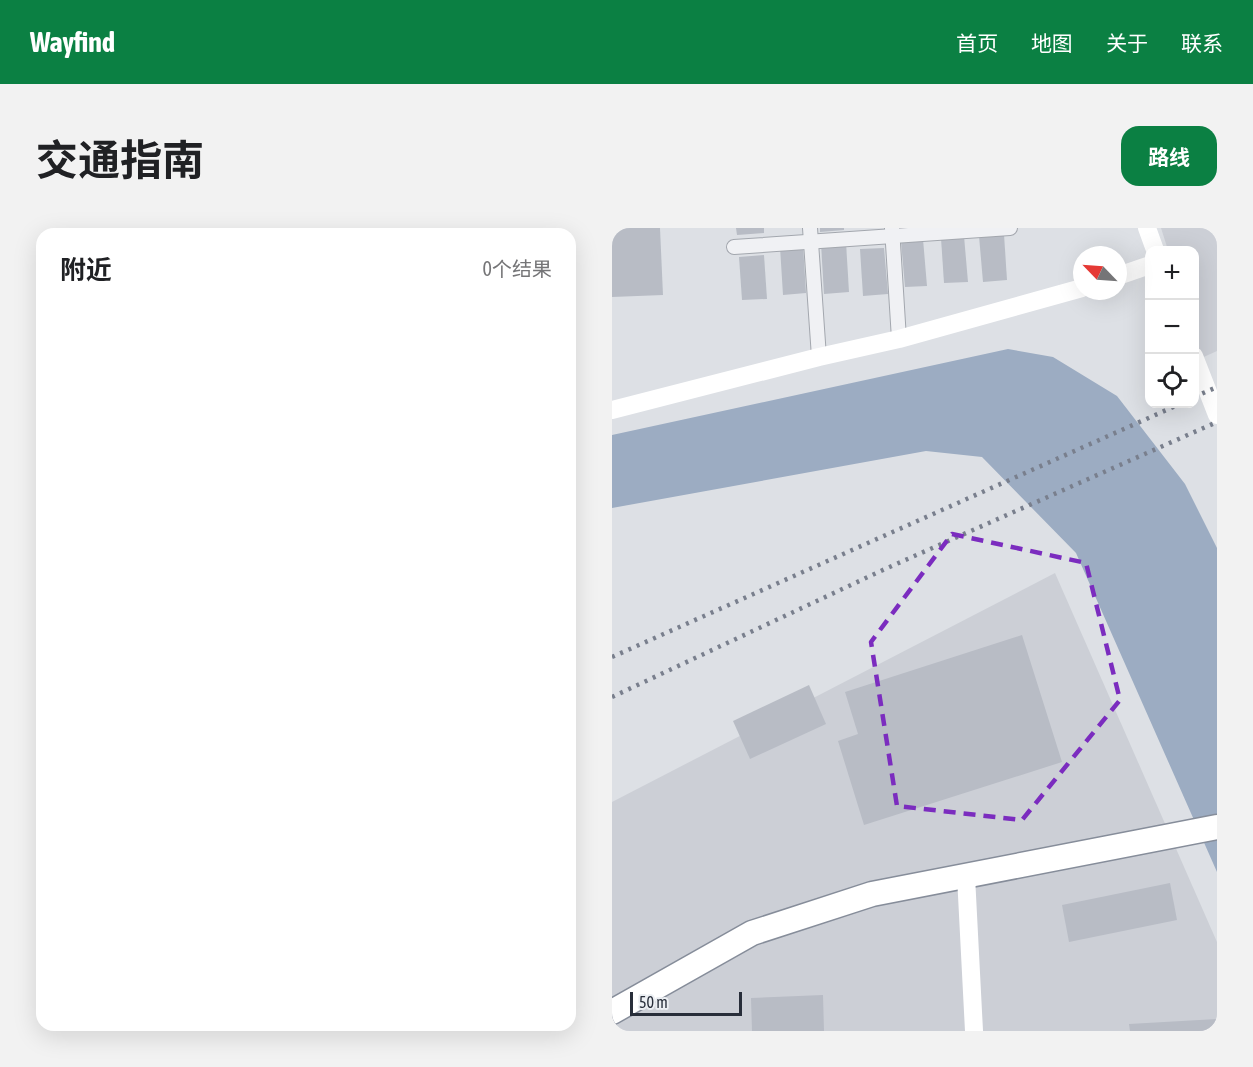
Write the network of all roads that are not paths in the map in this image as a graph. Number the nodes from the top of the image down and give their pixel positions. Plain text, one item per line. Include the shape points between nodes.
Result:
1 (1010, 228) edge
2 (1147, 228) edge
3 (892, 232) edge
4 (810, 235) edge
5 (1154, 246) edge
6 (734, 247) dead end
7 (1145, 266) edge
8 (1127, 273) edge
9 (1073, 291) edge
10 (899, 339) junction
11 (819, 357) junction
12 (1199, 369) edge
13 (612, 410) edge
14 (1217, 415) edge
15 (1217, 827) edge
16 (1159, 839) junction
17 (966, 876) junction
18 (612, 1000) edge
19 (612, 1012) edge
20 (974, 1031) edge

1 - 3 street
2 - 5 street
3 - 4 street
3 - 10 street
4 - 6 street
4 - 11 street
7 - 8 street
9 - 10 street
10 - 11 street
11 - 13 street
12 - 14 street
15 - 16 highway
16 - 17 highway
16 - 18 highway via 964,866 869,884 748,924
17 - 19 highway via 872,894 752,933
17 - 20 street

